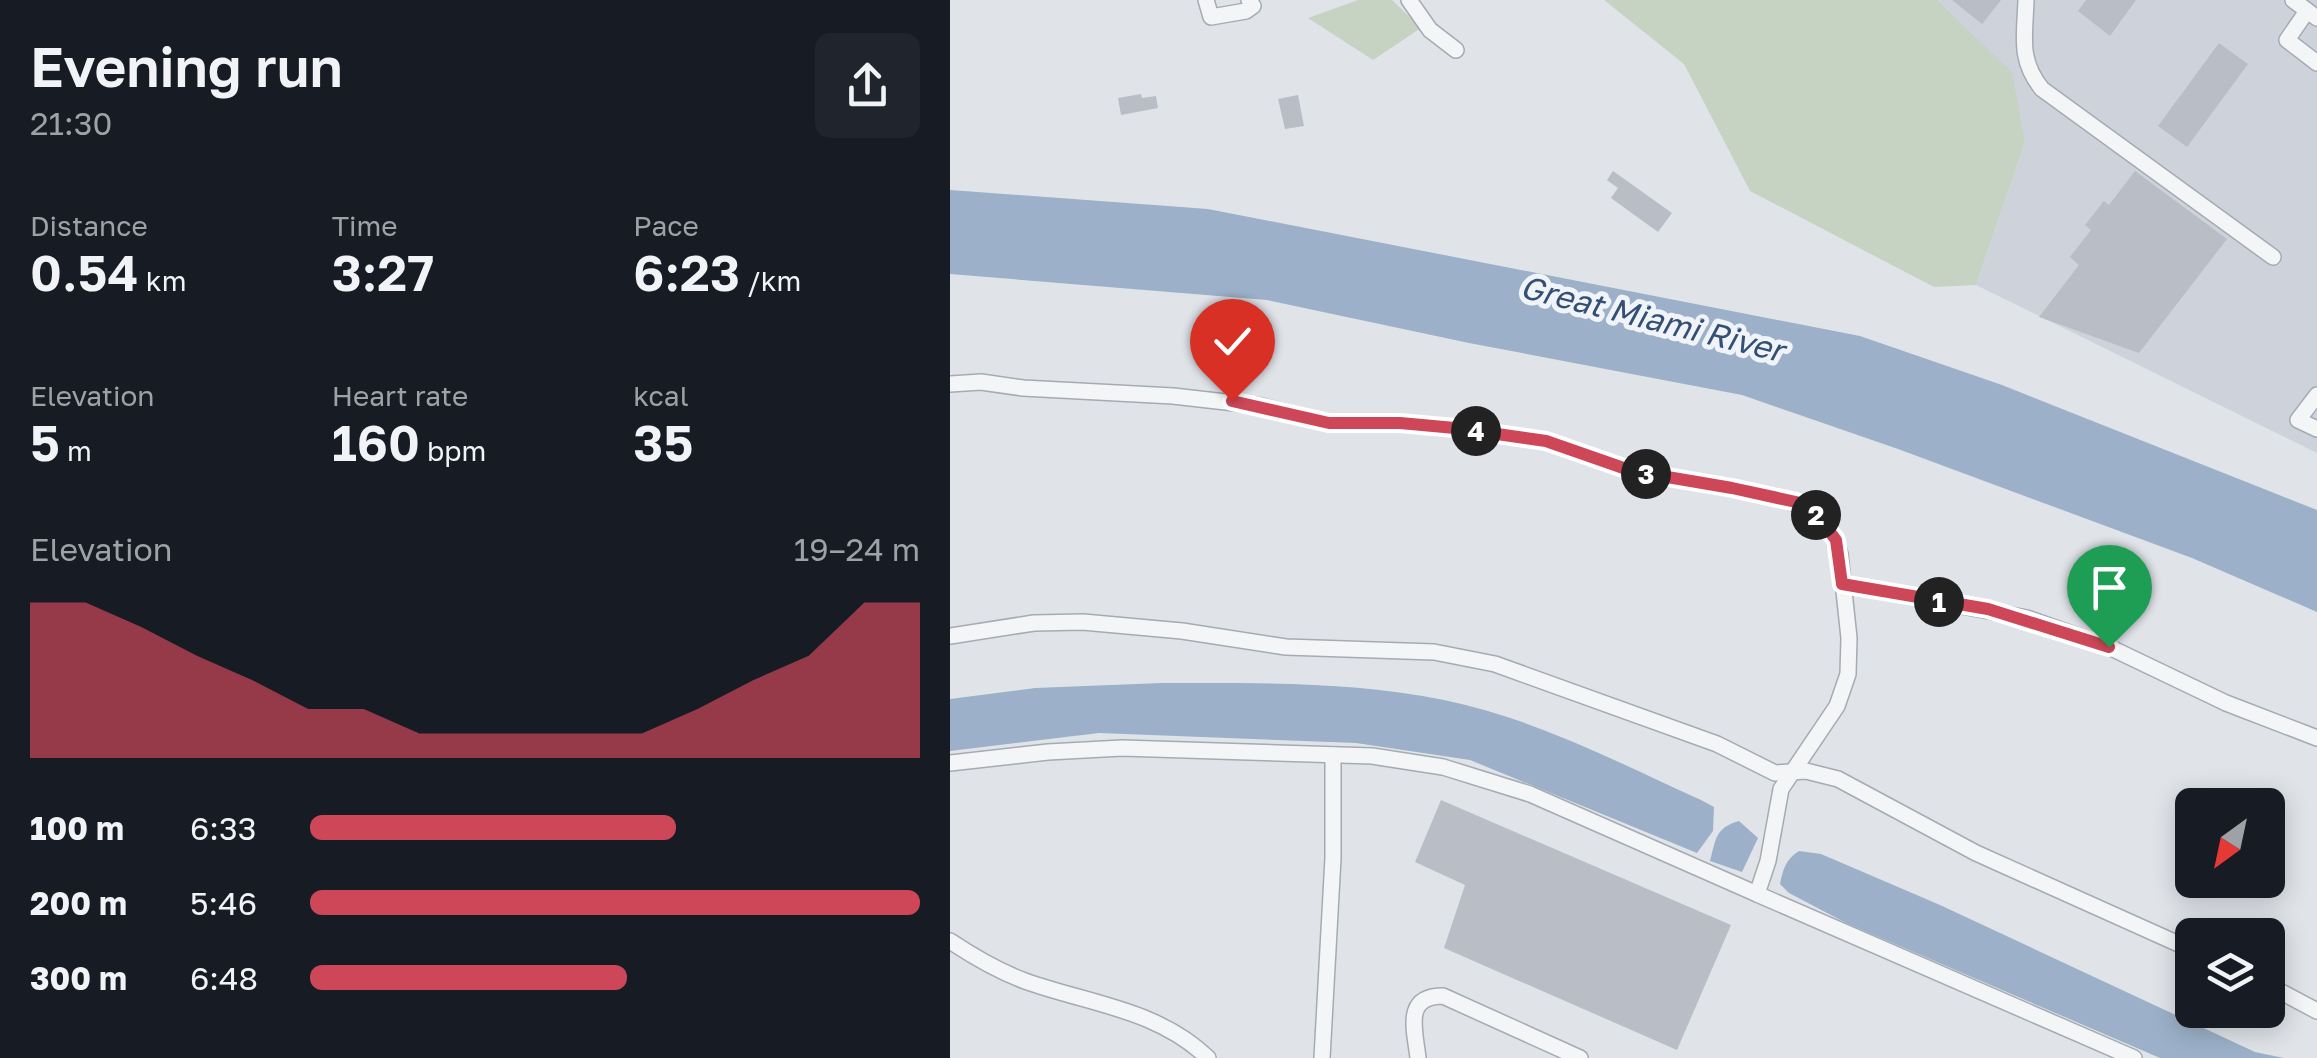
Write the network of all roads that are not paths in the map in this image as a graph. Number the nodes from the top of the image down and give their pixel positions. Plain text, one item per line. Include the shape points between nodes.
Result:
1 (1206, 0) edge
2 (1249, 0) edge
3 (1409, 0) edge
4 (2026, 0) edge
5 (2294, 0) edge
6 (2312, 14) edge
7 (1456, 50) dead end
8 (2317, 63) edge
9 (2272, 256) dead end
10 (950, 384) edge
11 (2317, 396) edge
12 (2317, 429) edge
13 (1842, 584) junction
14 (950, 636) edge
15 (2317, 738) edge
16 (1333, 755) junction
17 (950, 763) edge
18 (1789, 773) junction
19 (1757, 894) junction
20 (950, 941) edge
21 (2175, 942) edge
22 (2285, 994) edge
23 (2317, 1011) edge
24 (1208, 1058) edge
25 (1322, 1058) edge
26 (1418, 1058) edge
27 (1580, 1058) edge
28 (2134, 1058) edge

1 - 2 street via 1211,16 1246,11 1254,6
3 - 7 street via 1430,30
4 - 9 street via 2024,58 2042,89
5 - 6 street
6 - 8 street via 2287,40
10 - 13 street via 1173,396 1262,406 1329,423 1400,423 1546,441 1632,471 1796,502 1818,516 1836,540
11 - 12 street via 2298,420
13 - 15 street via 2027,618
13 - 18 street via 1850,658 1844,688 1828,722
14 - 18 street via 1083,622 1286,647 1456,655 1526,674
16 - 17 street via 1122,748
16 - 19 street via 1443,767 1497,782
16 - 25 street
18 - 19 street
18 - 21 street via 1838,779 1976,853
19 - 28 street
20 - 24 street via 1026,981 1154,1021
22 - 23 street
26 - 27 street via 1414,1016 1420,1002 1443,996

